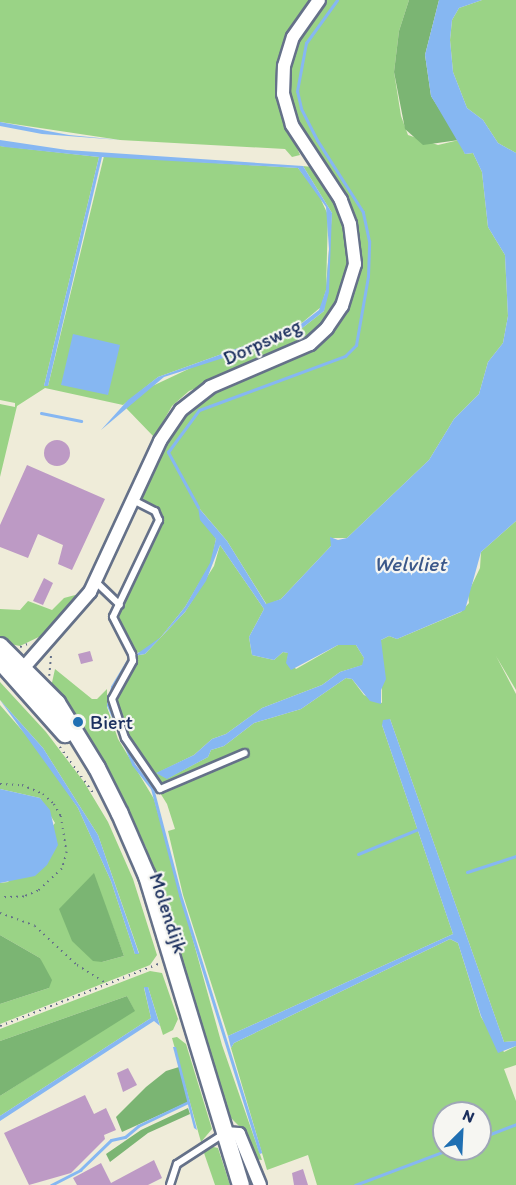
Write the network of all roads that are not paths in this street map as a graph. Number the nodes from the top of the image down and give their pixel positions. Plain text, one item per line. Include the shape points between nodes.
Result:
1 (319, 0) edge
2 (133, 501) junction
3 (96, 582) junction
4 (120, 604) junction
5 (0, 646) edge
6 (0, 661) edge
7 (20, 672) junction
8 (245, 753) dead end
9 (106, 802) junction
10 (225, 1133) junction
11 (170, 1185) edge
12 (241, 1185) edge
13 (260, 1185) edge

1 - 2 street, Dorpsweg via 293,37 284,66 283,94 299,139 347,213 355,248 348,293 327,328 310,344 210,387 188,402 160,441
2 - 3 street, Dorpsweg
2 - 4 lane via 154,511 159,520
3 - 4 lane
3 - 7 street, Dorpsweg
4 - 8 lane via 113,618 133,661 112,699 124,738 160,789
5 - 7 main road
6 - 7 main road
7 - 9 main road, Molendijk
7 - 9 main road, Molendijk via 46,690 74,728
9 - 10 main road, Molendijk via 147,876
10 - 11 lane via 177,1164
10 - 12 main road, Molendijk
10 - 13 street via 239,1134

